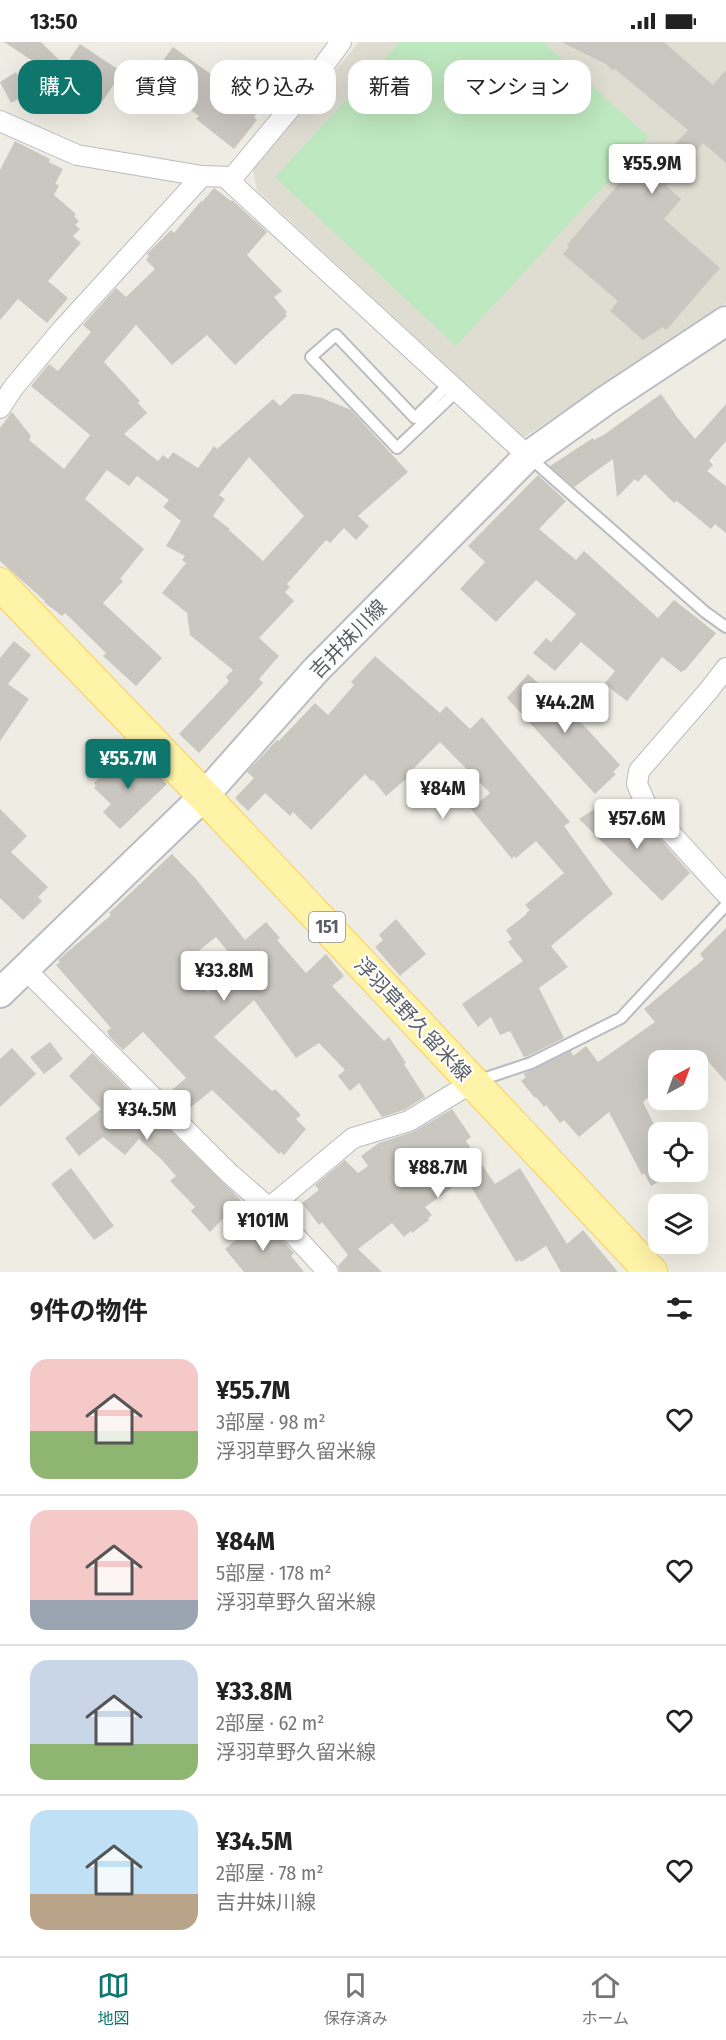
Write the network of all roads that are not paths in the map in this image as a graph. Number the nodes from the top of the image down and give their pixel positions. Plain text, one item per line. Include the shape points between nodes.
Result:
1 (341, 42) edge
2 (0, 121) edge
3 (202, 176) junction
4 (226, 178) junction
5 (726, 321) edge
6 (453, 387) junction
7 (0, 408) edge
8 (528, 456) junction
9 (0, 584) edge
10 (726, 627) edge
11 (726, 668) edge
12 (204, 796) junction
13 (726, 894) edge
14 (726, 906) edge
15 (25, 969) junction
16 (0, 993) edge
17 (473, 1082) junction
18 (269, 1208) junction
19 (328, 1272) edge
20 (651, 1272) edge

1 - 4 street via 233,177
2 - 3 street via 77,155
3 - 4 street
3 - 7 street via 60,332
4 - 6 street
5 - 8 main road, 吉井妹川線
6 - 6 lane via 397,448 311,357 336,335 415,418
6 - 8 street
8 - 10 lane
8 - 12 main road, 吉井妹川線 via 315,671
9 - 12 main road, 浮羽草野久留米線 / 151
11 - 13 street via 639,771 637,784 648,807
12 - 15 main road, 吉井妹川線
12 - 17 main road, 浮羽草野久留米線 / 151
14 - 17 lane via 621,1018 531,1063
15 - 16 main road, 吉井妹川線
15 - 18 street
17 - 18 street via 409,1121 353,1138
17 - 20 main road, 浮羽草野久留米線 / 151
18 - 19 street

